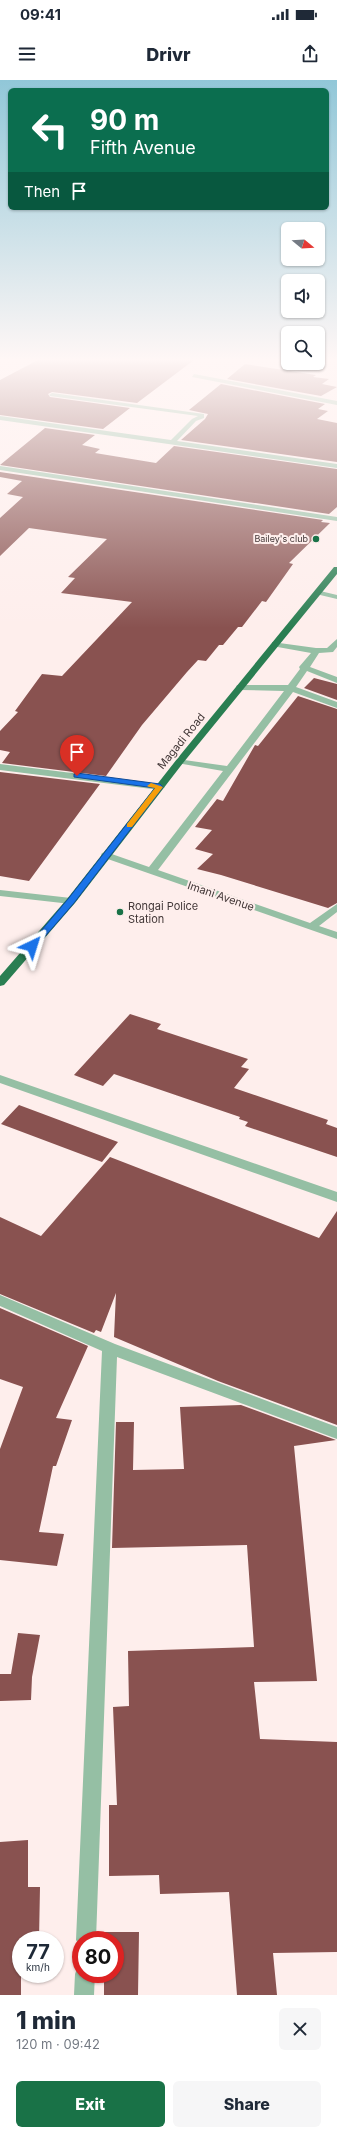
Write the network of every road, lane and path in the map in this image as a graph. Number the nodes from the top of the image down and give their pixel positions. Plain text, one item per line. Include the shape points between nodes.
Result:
1 (223, 449) edge
2 (337, 466) edge
3 (0, 468) edge
4 (337, 519) edge
5 (337, 570) edge
6 (319, 592) junction
7 (337, 597) edge
8 (337, 642) edge
9 (275, 644) junction
10 (316, 651) junction
11 (303, 667) junction
12 (337, 680) edge
13 (240, 687) junction
14 (291, 688) junction
15 (337, 705) edge
16 (180, 761) junction
17 (0, 766) edge
18 (229, 769) junction
19 (160, 787) junction
20 (106, 855) junction
21 (151, 871) junction
22 (0, 893) edge
23 (71, 901) junction
24 (337, 907) edge
25 (310, 927) junction
26 (337, 936) edge
27 (0, 983) edge
28 (0, 1079) edge
29 (337, 1196) edge
30 (0, 1300) edge
31 (110, 1348) junction
32 (337, 1433) edge
33 (86, 1931) edge
34 (85, 1983) edge
35 (84, 1995) edge

1 - 2 street
3 - 4 street
5 - 6 highway, Magadi Road
6 - 7 street
6 - 9 highway, Magadi Road
8 - 10 street via 330,650
9 - 10 street
9 - 13 highway, Magadi Road
10 - 11 street
11 - 12 street
11 - 14 street
13 - 14 street
13 - 16 highway, Magadi Road
14 - 15 street
14 - 18 street
16 - 18 street
16 - 19 highway, Magadi Road
17 - 19 street
18 - 21 street
19 - 20 highway, Magadi Road
20 - 21 street, Imani Avenue
20 - 23 highway, Magadi Road
21 - 25 street, Imani Avenue
22 - 23 street
23 - 27 highway, Magadi Road
24 - 25 street
25 - 26 street, Imani Avenue
28 - 29 street
30 - 31 street
31 - 32 street
31 - 33 street
34 - 35 street

